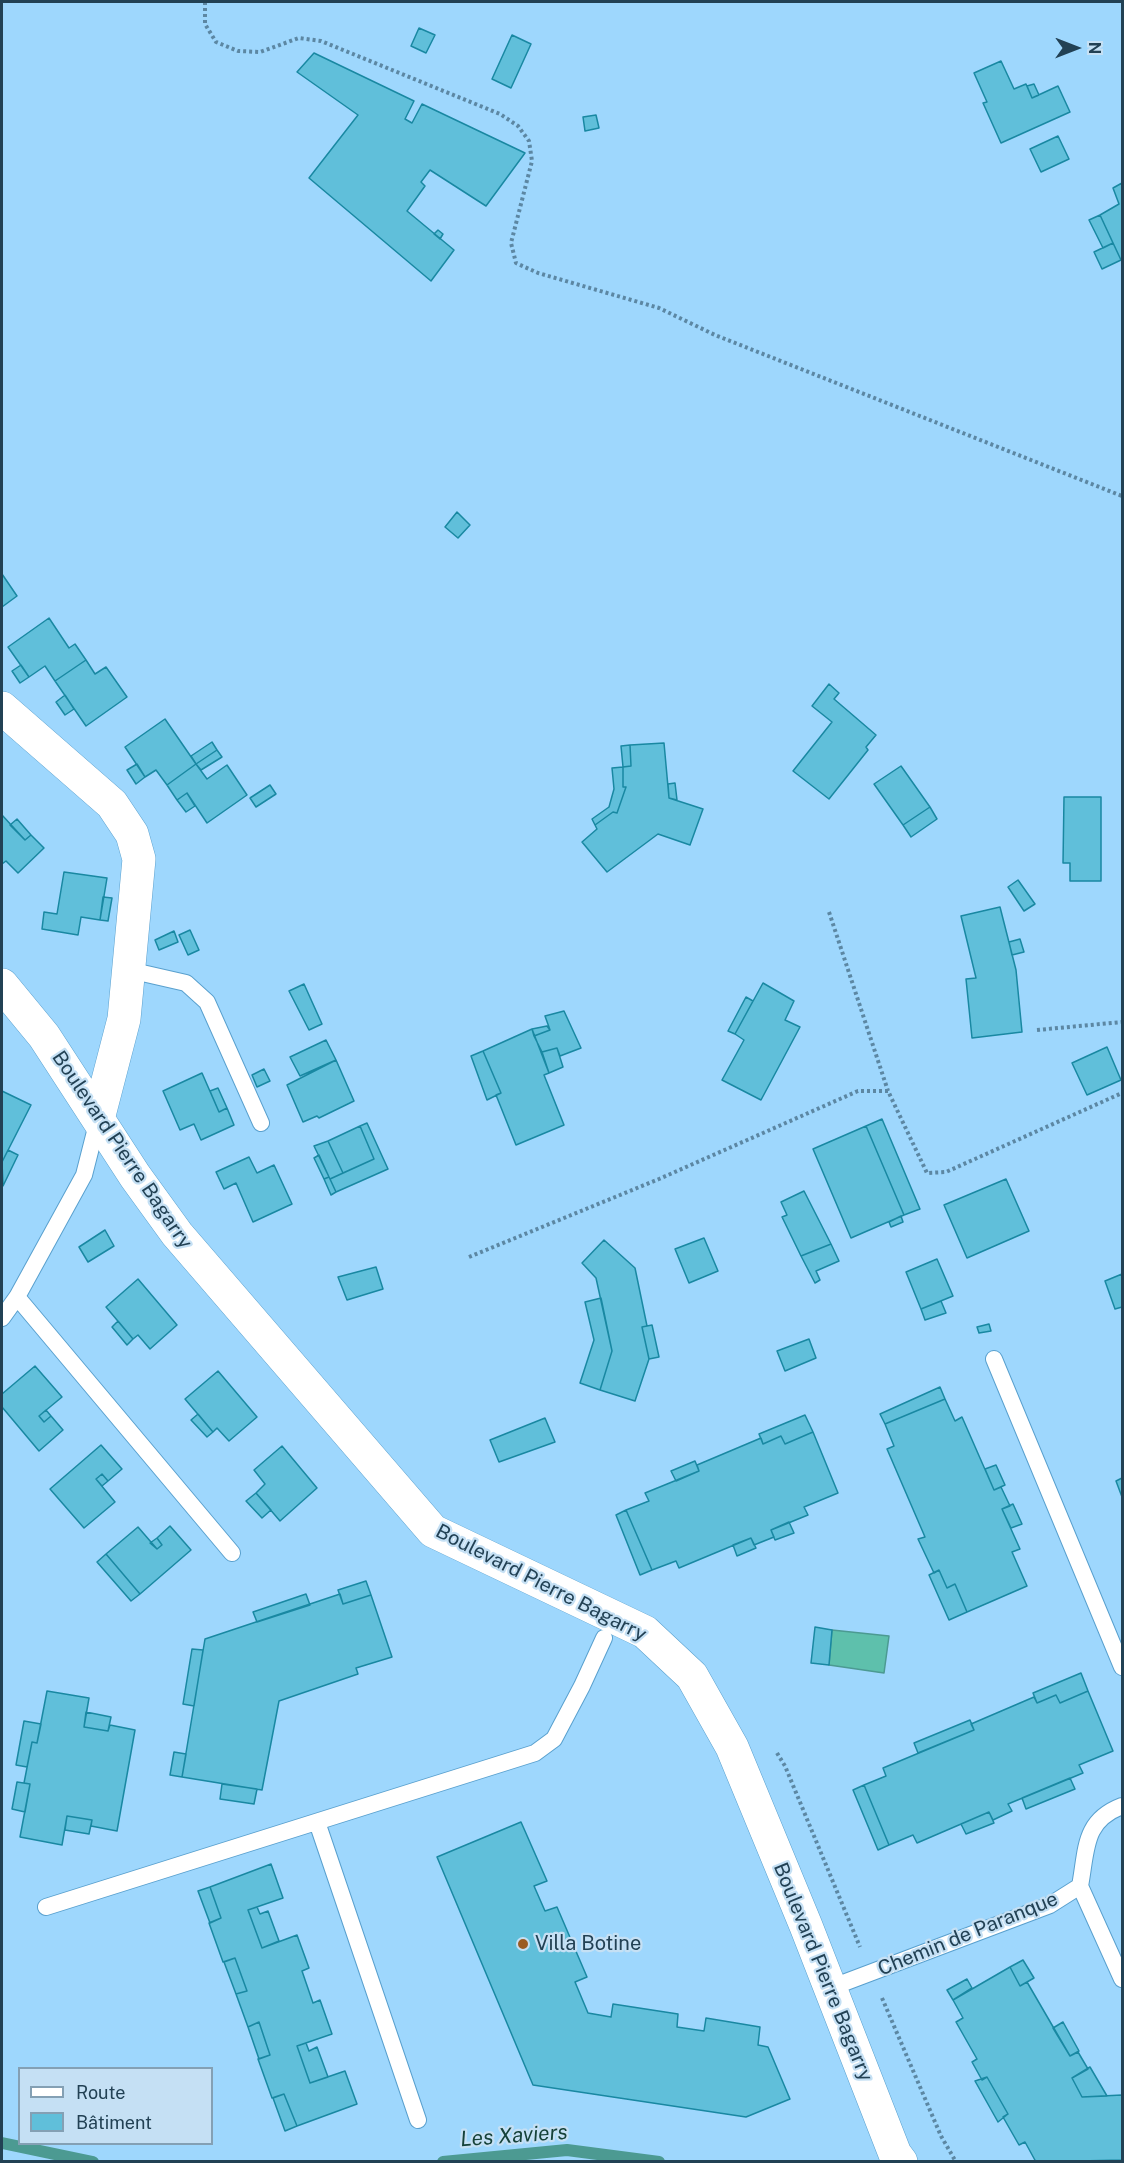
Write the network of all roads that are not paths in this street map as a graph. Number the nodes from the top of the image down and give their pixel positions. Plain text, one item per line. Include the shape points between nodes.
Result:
1 (2, 708) edge
2 (129, 970) junction
3 (2, 985) edge
4 (98, 1119) junction
5 (261, 1123) dead end
6 (17, 1297) junction
7 (2, 1318) edge
8 (994, 1359) dead end
9 (232, 1553) dead end
10 (604, 1638) dead end
11 (1122, 1666) edge
12 (1122, 1806) edge
13 (317, 1822) junction
14 (1080, 1886) junction
15 (46, 1907) dead end
16 (1122, 1979) edge
17 (830, 1988) junction
18 (418, 2120) dead end
19 (901, 2162) edge

1 - 2 street via 112,804 132,834 140,859
2 - 4 street via 124,1019
2 - 5 lane via 186,984 207,1002
3 - 4 street, Boulevard Pierre Bagarry via 44,1036
4 - 6 lane via 84,1175
4 - 17 street, Boulevard Pierre Bagarry via 177,1234 433,1531 645,1632 692,1676 732,1748
6 - 7 lane
6 - 9 lane
8 - 11 lane
10 - 13 lane via 554,1739 535,1754
12 - 14 lane, Chemin de Paranque via 1109,1811 1089,1830
13 - 15 lane
13 - 18 lane
14 - 16 lane
14 - 17 lane, Chemin de Paranque via 1050,1905
17 - 19 street, Boulevard Pierre Bagarry

